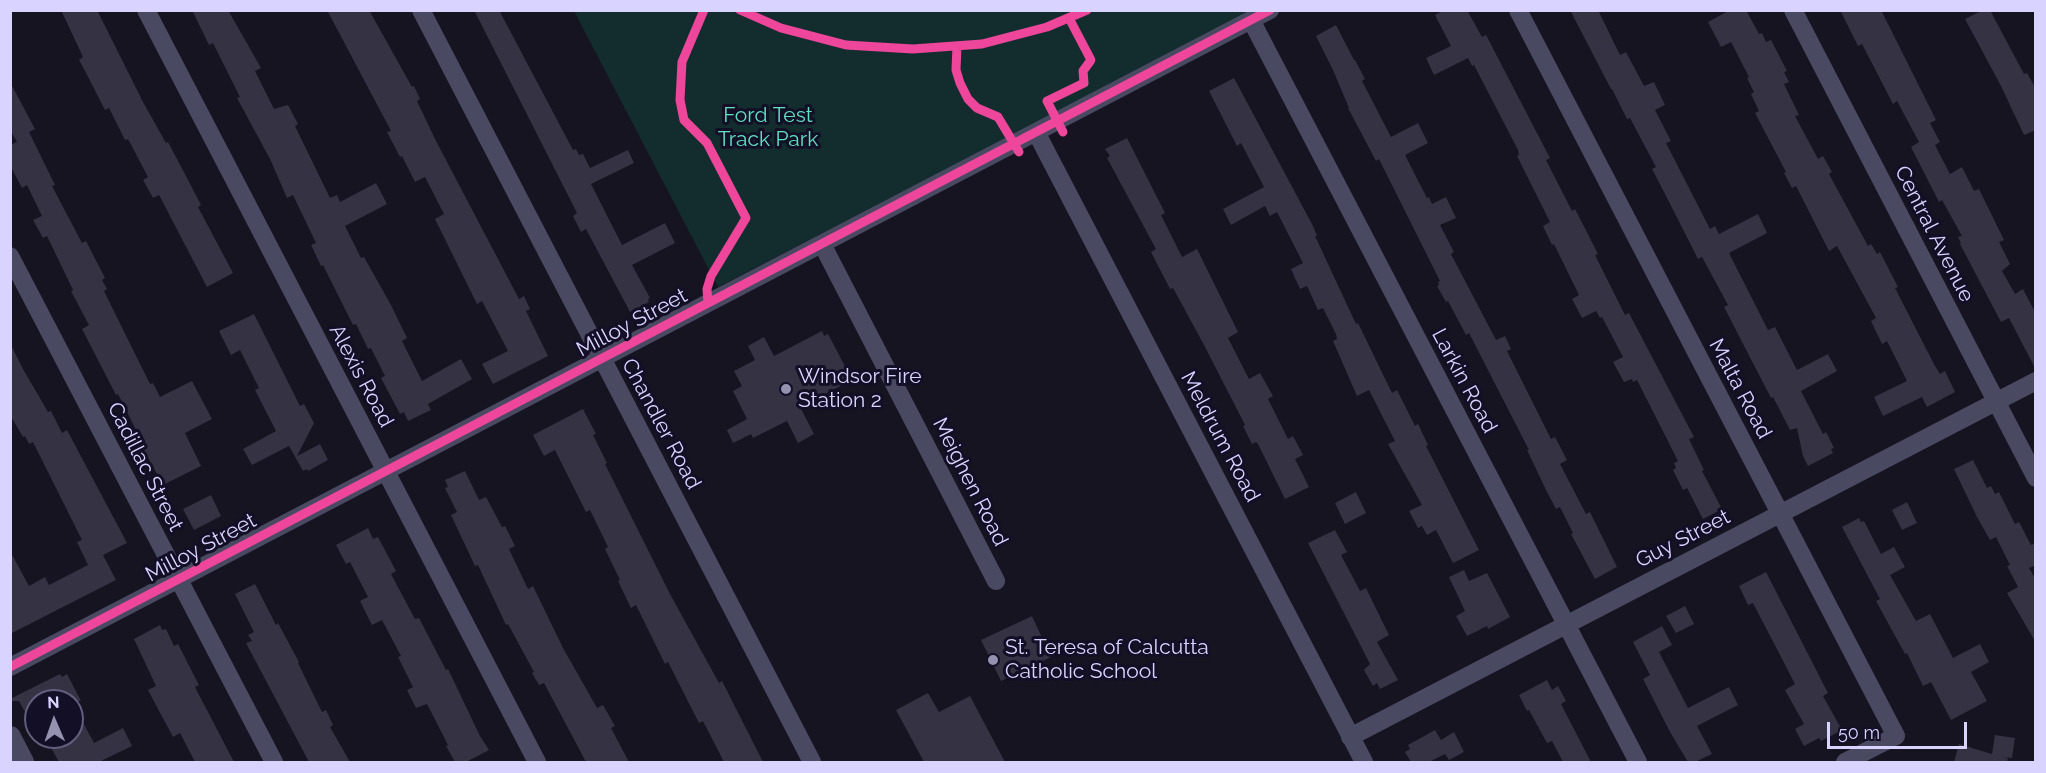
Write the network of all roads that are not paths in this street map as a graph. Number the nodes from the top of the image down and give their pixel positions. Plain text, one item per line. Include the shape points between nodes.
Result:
1 (146, 10) edge
2 (421, 10) edge
3 (1270, 10) edge
4 (1518, 10) edge
5 (1793, 10) edge
6 (1251, 20) junction
7 (1036, 132) junction
8 (822, 244) junction
9 (10, 256) edge
10 (602, 359) junction
11 (2036, 381) edge
12 (1996, 402) junction
13 (386, 472) junction
14 (2036, 478) edge
15 (1780, 514) junction
16 (179, 580) junction
17 (996, 580) dead end
18 (1566, 625) junction
19 (10, 667) edge
20 (10, 737) edge
21 (1350, 737) junction
22 (23, 762) edge
23 (274, 762) edge
24 (537, 762) edge
25 (812, 762) edge
26 (1364, 762) edge
27 (1638, 762) edge
28 (1845, 762) edge

1 - 13 street, Alexis Road
2 - 10 street, Chandler Road
3 - 6 street, Milloy Street
4 - 15 street, Malta Road
5 - 12 street, Central Avenue
6 - 7 street, Milloy Street
6 - 18 street, Larkin Road
7 - 8 street, Milloy Street
7 - 21 street, Meldrum Road
8 - 10 street, Milloy Street
8 - 17 street, Meighen Road
9 - 16 street, Cadillac Street
10 - 13 street, Milloy Street
10 - 25 street, Chandler Road
11 - 12 street, Guy Street
12 - 14 street, Central Avenue
12 - 15 street, Guy Street
13 - 16 street, Milloy Street
13 - 24 street, Alexis Road
15 - 18 street, Guy Street
15 - 28 street, Malta Road via 1896,736
16 - 19 street, Milloy Street
16 - 23 street, Cadillac Street
18 - 21 street, Guy Street
18 - 27 street, Larkin Road
20 - 22 street
21 - 26 street, Meldrum Road

